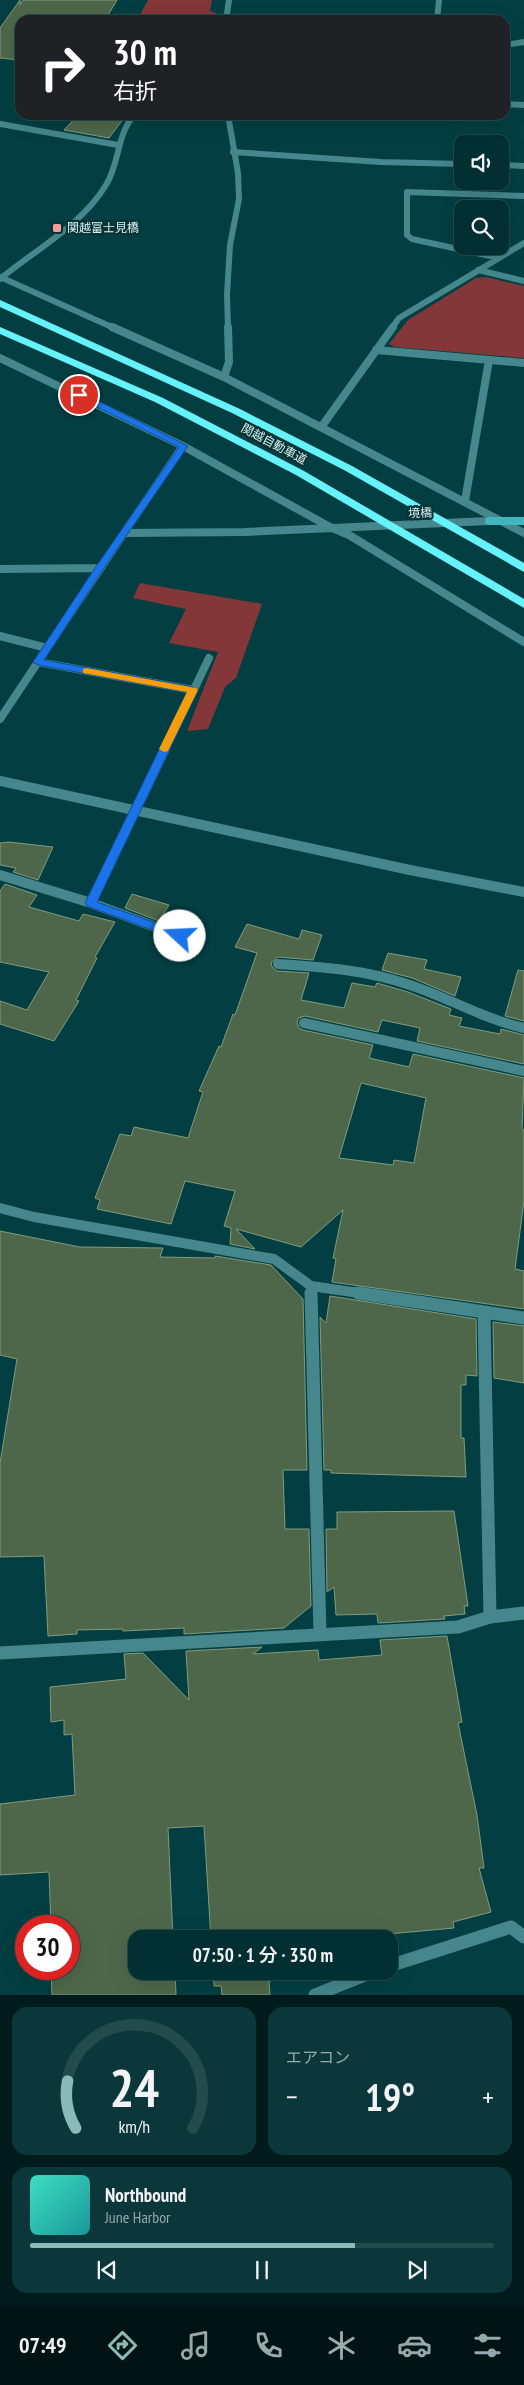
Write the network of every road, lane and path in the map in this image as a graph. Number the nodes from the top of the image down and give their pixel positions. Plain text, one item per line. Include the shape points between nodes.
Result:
1 (229, 0) edge
2 (439, 0) edge
3 (227, 15) edge
4 (437, 15) edge
5 (524, 42) edge
6 (510, 44) edge
7 (510, 104) edge
8 (524, 105) edge
9 (130, 120) edge
10 (229, 120) edge
11 (0, 124) edge
12 (118, 145) junction
13 (233, 152) junction
14 (454, 164) edge
15 (509, 166) edge
16 (524, 166) edge
17 (524, 196) edge
18 (524, 242) edge
19 (499, 258) junction
20 (478, 270) junction
21 (0, 278) edge
22 (524, 281) edge
23 (0, 303) edge
24 (0, 330) edge
25 (376, 350) junction
26 (0, 358) edge
27 (490, 360) junction
28 (524, 363) edge
29 (224, 377) junction
30 (322, 426) junction
31 (184, 446) junction
32 (465, 501) junction
33 (504, 520) junction
34 (489, 521) joint
35 (524, 521) edge
36 (330, 527) junction
37 (524, 532) edge
38 (124, 533) junction
39 (100, 568) junction
40 (524, 568) edge
41 (0, 570) edge
42 (524, 604) edge
43 (0, 636) edge
44 (524, 642) edge
45 (48, 648) junction
46 (209, 658) dead end
47 (38, 662) junction
48 (193, 690) junction
49 (0, 720) edge
50 (0, 781) edge
51 (135, 809) junction
52 (0, 875) edge
53 (524, 892) edge
54 (90, 903) junction
55 (180, 936) dead end
56 (278, 964) dead end
57 (304, 1023) dead end
58 (524, 1028) edge
59 (524, 1071) edge
60 (0, 1208) edge
61 (311, 1286) junction
62 (484, 1312) junction
63 (524, 1318) edge
64 (524, 1613) edge
65 (490, 1617) junction
66 (320, 1634) junction
67 (0, 1653) edge
68 (524, 1937) edge
69 (398, 1963) edge
70 (352, 1980) edge
71 (315, 1995) edge

1 - 3 street
2 - 4 street
5 - 6 street
7 - 8 street
9 - 12 street
10 - 13 street
11 - 12 street
12 - 21 street via 110,179 82,214
13 - 14 street
13 - 29 street via 239,199 230,245 226,295 229,362
15 - 16 street
17 - 19 street via 407,192 407,235 412,239
18 - 19 street
19 - 20 street
20 - 22 street
20 - 25 street via 399,318
21 - 29 street
23 - 40 highway, 関越自動車道 via 296,442 466,533
24 - 42 highway, 関越自動車道 via 159,400 300,473
25 - 27 street
25 - 30 street
26 - 31 street
27 - 28 street
27 - 32 street
29 - 30 street
30 - 32 street
31 - 36 street
31 - 38 street
32 - 33 street
33 - 34 street
33 - 35 street
33 - 37 street
34 - 36 street, 境橋
36 - 38 street, 境橋 via 245,532
36 - 44 street via 349,535
38 - 39 street
39 - 41 street
39 - 45 street
43 - 45 street
45 - 47 street
46 - 48 street
47 - 48 street
47 - 49 street
48 - 51 street
50 - 51 street
51 - 53 street
51 - 54 street
52 - 54 street
54 - 55 street
56 - 58 street via 396,980 489,1019
57 - 59 street
60 - 61 street via 34,1217 274,1259
61 - 62 street
61 - 66 street
62 - 63 street
62 - 65 street
64 - 65 street
65 - 66 street via 458,1627
66 - 67 street
68 - 69 street via 511,1927
70 - 71 street

